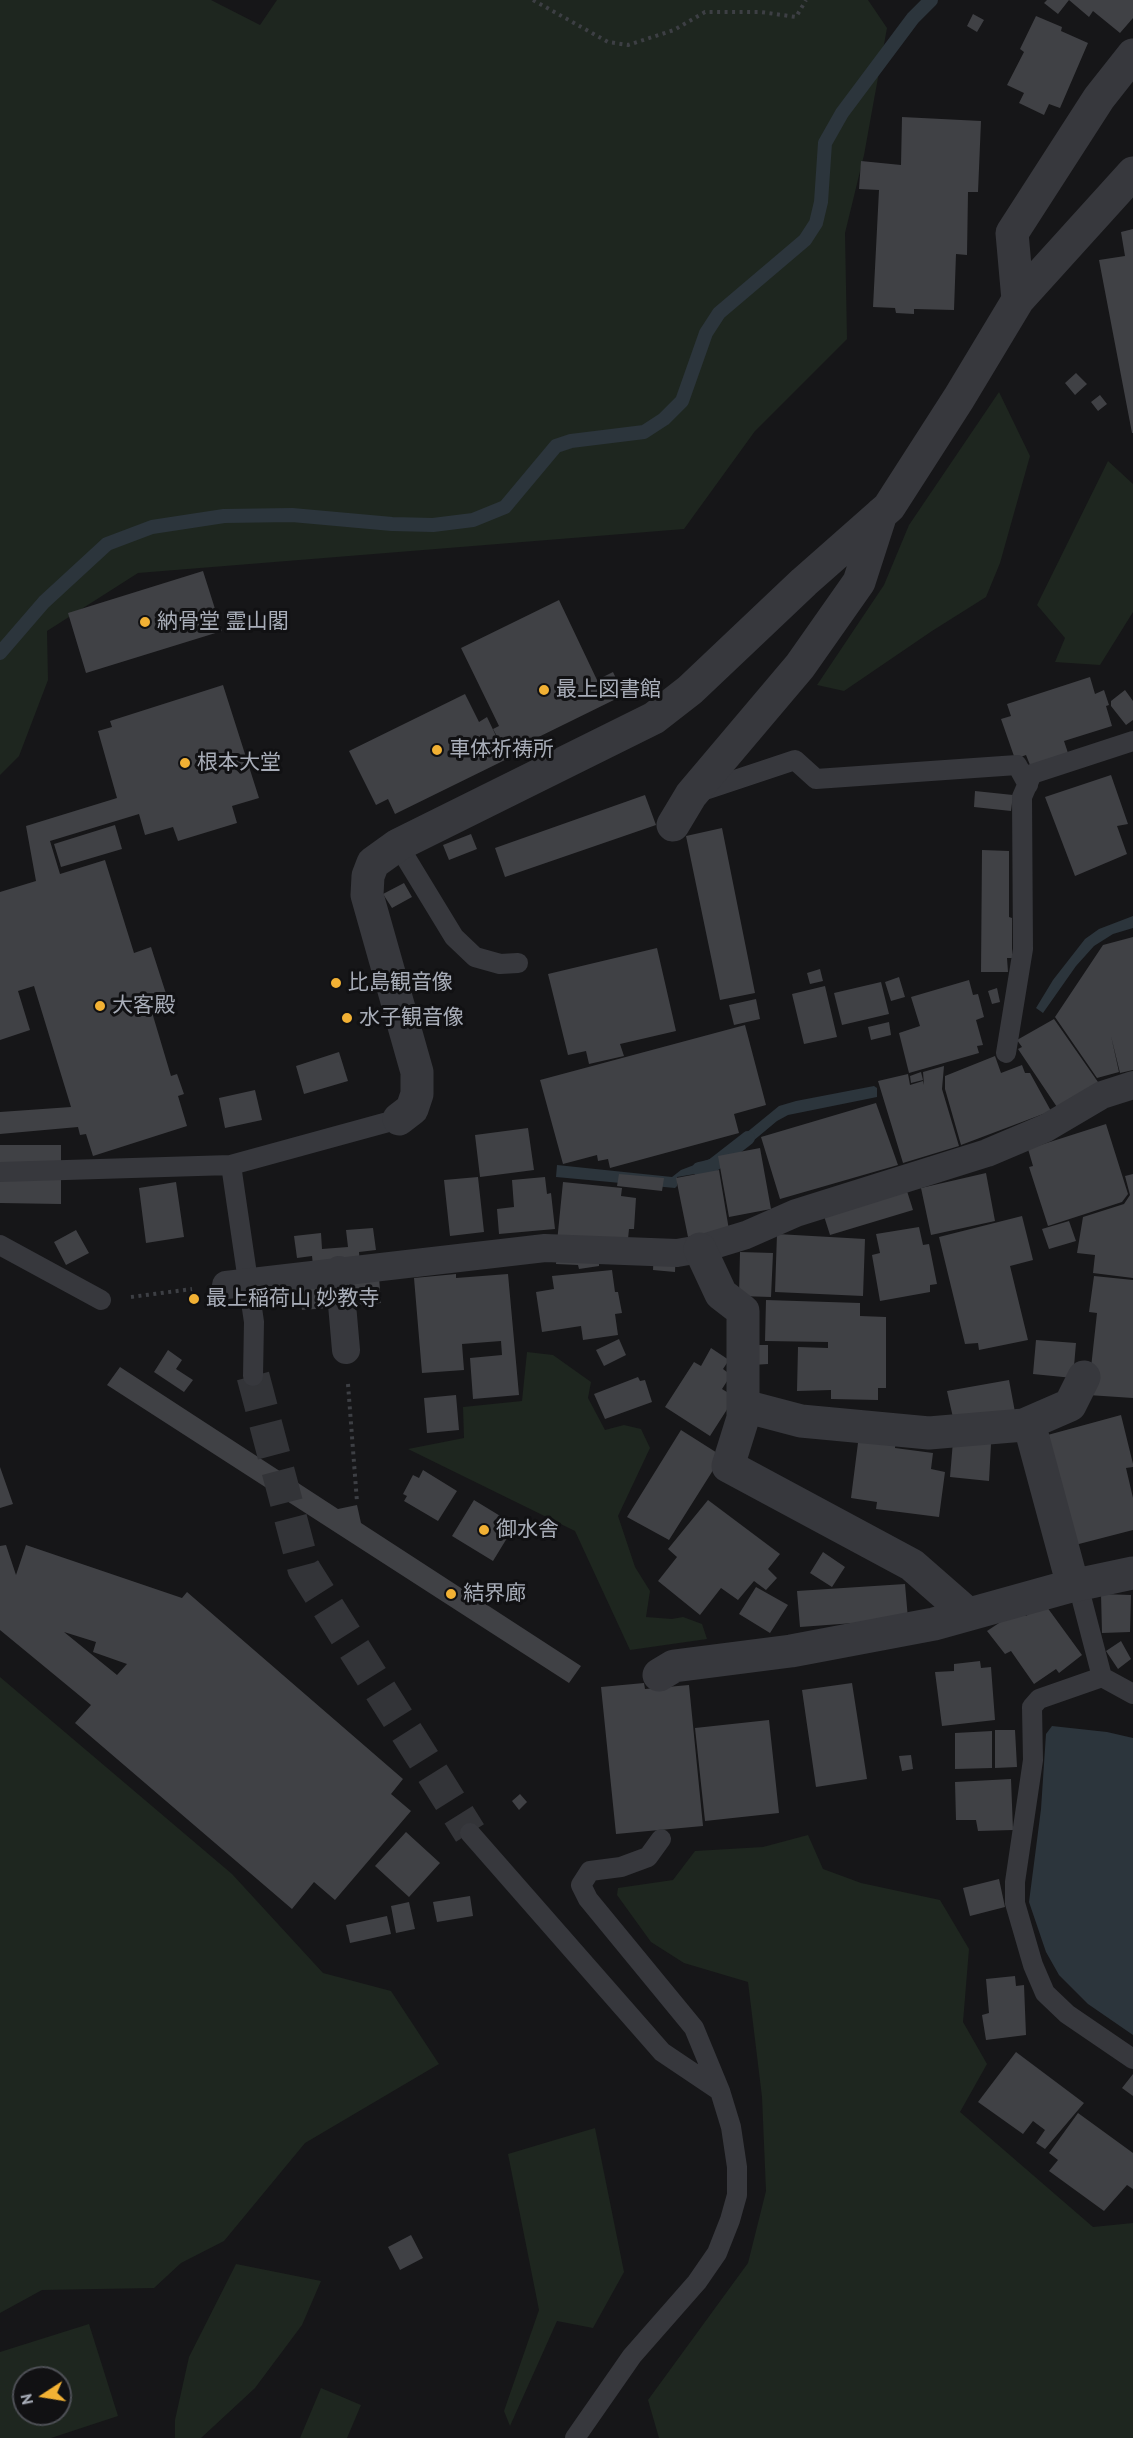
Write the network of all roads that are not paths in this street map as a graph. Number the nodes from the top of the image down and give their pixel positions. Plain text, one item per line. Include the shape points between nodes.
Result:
1 (1133, 55) edge
2 (1133, 173) edge
3 (1018, 300) junction
4 (881, 514) junction
5 (1133, 741) edge
6 (1028, 785) junction
7 (692, 795) junction
8 (672, 825) dead end
9 (398, 845) junction
10 (518, 963) dead end
11 (1006, 1053) dead end
12 (1133, 1085) edge
13 (399, 1119) joint
14 (231, 1165) junction
15 (0, 1172) edge
16 (0, 1245) edge
17 (700, 1249) junction
18 (339, 1270) junction
19 (237, 1283) junction
20 (101, 1300) road end
21 (346, 1350) road end
22 (253, 1376) tunnel mouth
23 (1084, 1377) dead end
24 (744, 1406) junction
25 (1029, 1423) junction
26 (1133, 1573) edge
27 (1075, 1585) junction
28 (968, 1614) junction
29 (659, 1675) dead end
30 (1102, 1677) junction
31 (1133, 1694) edge
32 (470, 1833) tunnel mouth
33 (661, 1839) dead end
34 (1133, 2059) edge
35 (720, 2091) junction
36 (575, 2438) edge

1 - 3 street via 1098,98 1012,233
2 - 3 street
3 - 4 street via 953,408
4 - 7 street via 859,582 800,666
4 - 9 street via 690,690 654,718
5 - 6 lane via 1032,774
6 - 7 lane via 1017,765 816,779 795,760
6 - 11 lane via 1022,797 1023,949
7 - 8 street
9 - 10 lane via 454,937 475,957 500,964
9 - 13 street via 373,863 367,895 417,1072 412,1109
12 - 17 street via 1102,1095 1046,1128 987,1153 796,1213 746,1235
13 - 14 lane
14 - 15 lane
14 - 19 lane
16 - 20 lane
17 - 18 street via 677,1253 545,1248
17 - 24 street via 722,1294 743,1311
18 - 19 street
18 - 21 street
19 - 22 lane via 254,1322
23 - 25 street via 1070,1405
24 - 25 street via 801,1421 929,1433
24 - 28 street via 744,1418 728,1466 912,1564
25 - 27 street
26 - 27 street
27 - 28 street
27 - 30 lane
28 - 29 street via 934,1624 791,1650 674,1666
30 - 31 lane
30 - 34 lane via 1039,1698 1032,1707 1033,1760 1015,1903 1045,1993 1067,2014
32 - 35 lane via 662,2052
33 - 35 lane via 648,1857 621,1867 590,1871 581,1885 588,1899 694,2028
35 - 36 lane via 734,2147 737,2195 717,2253 697,2282 632,2356

